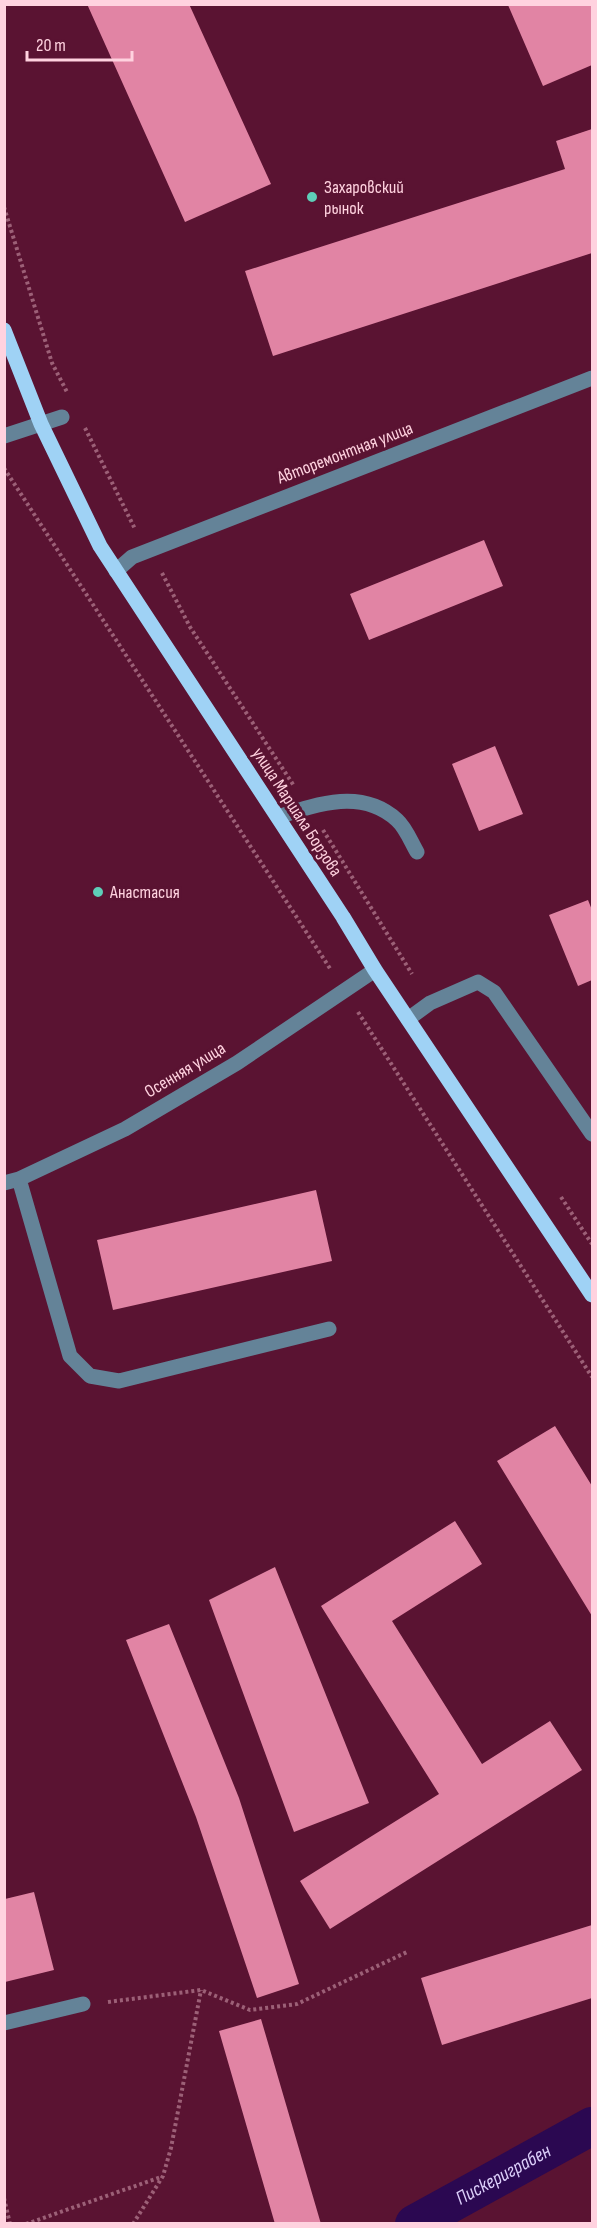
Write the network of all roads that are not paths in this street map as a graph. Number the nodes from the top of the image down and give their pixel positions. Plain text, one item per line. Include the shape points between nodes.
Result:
1 (4, 330) edge
2 (592, 378) edge
3 (62, 417) dead end
4 (41, 424) junction
5 (4, 436) edge
6 (116, 571) junction
7 (278, 817) junction
8 (417, 852) dead end
9 (375, 970) junction
10 (408, 1019) junction
11 (592, 1134) edge
12 (12, 1181) edge
13 (592, 1295) edge
14 (330, 1329) dead end
15 (83, 2004) road end
16 (4, 2023) edge

1 - 4 main road, улица Маршала Борзова
2 - 6 street, Авторемонтная улица via 132,557
3 - 4 street
4 - 5 street
4 - 6 main road, улица Маршала Борзова
6 - 7 main road, улица Маршала Борзова
7 - 8 street via 328,801 372,803 399,821
7 - 9 main road, улица Маршала Борзова
9 - 10 main road, улица Маршала Борзова
9 - 12 street, Осенняя улица via 237,1063 125,1129
10 - 11 street via 430,1003 478,982 494,992
10 - 13 main road, улица Маршала Борзова
12 - 14 street via 70,1356 90,1376 119,1381
15 - 16 street

